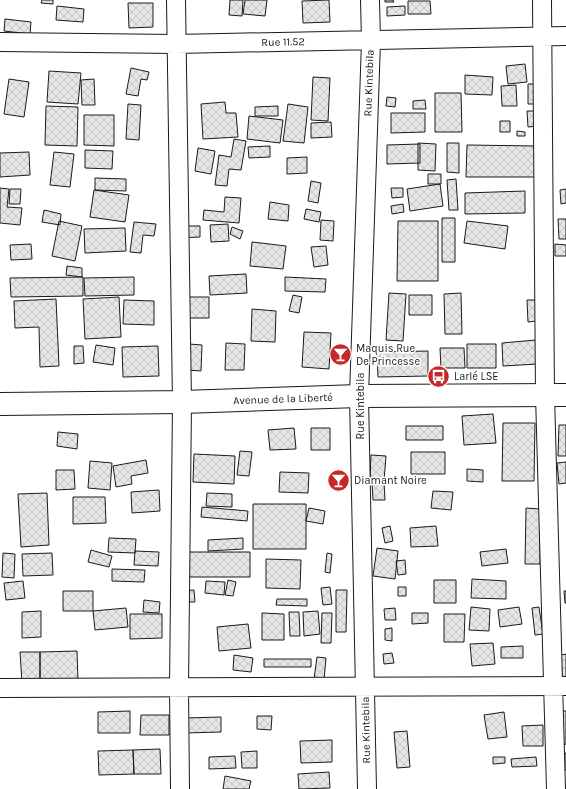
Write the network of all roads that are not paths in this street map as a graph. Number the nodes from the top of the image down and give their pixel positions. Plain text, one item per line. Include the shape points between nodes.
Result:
1 (176, 0) edge
2 (370, 0) edge
3 (542, 0) edge
4 (542, 36) junction
5 (566, 36) edge
6 (371, 41) junction
7 (0, 42) edge
8 (176, 44) junction
9 (544, 395) junction
10 (566, 395) edge
11 (359, 396) junction
12 (182, 402) junction
13 (0, 404) edge
14 (365, 686) junction
15 (560, 686) edge
16 (0, 688) edge
17 (179, 688) junction
18 (180, 789) edge
19 (367, 789) edge
20 (556, 789) edge

1 - 8 street
2 - 6 street, Rue Kintebila
3 - 4 street
4 - 5 street, Rue 11.52
4 - 6 street, Rue 11.52
4 - 9 street
6 - 8 street, Rue 11.52
6 - 11 street, Rue Kintebila
7 - 8 street, Rue 11.52
8 - 12 street
9 - 10 main road, Avenue de la Liberté
9 - 11 main road, Avenue de la Liberté
9 - 15 street
11 - 12 main road, Avenue de la Liberté
11 - 14 street, Rue Kintebila
12 - 13 main road, Avenue de la Liberté
12 - 17 street
14 - 15 street
14 - 17 street
14 - 19 street, Rue Kintebila
15 - 20 street
16 - 17 street
17 - 18 street

